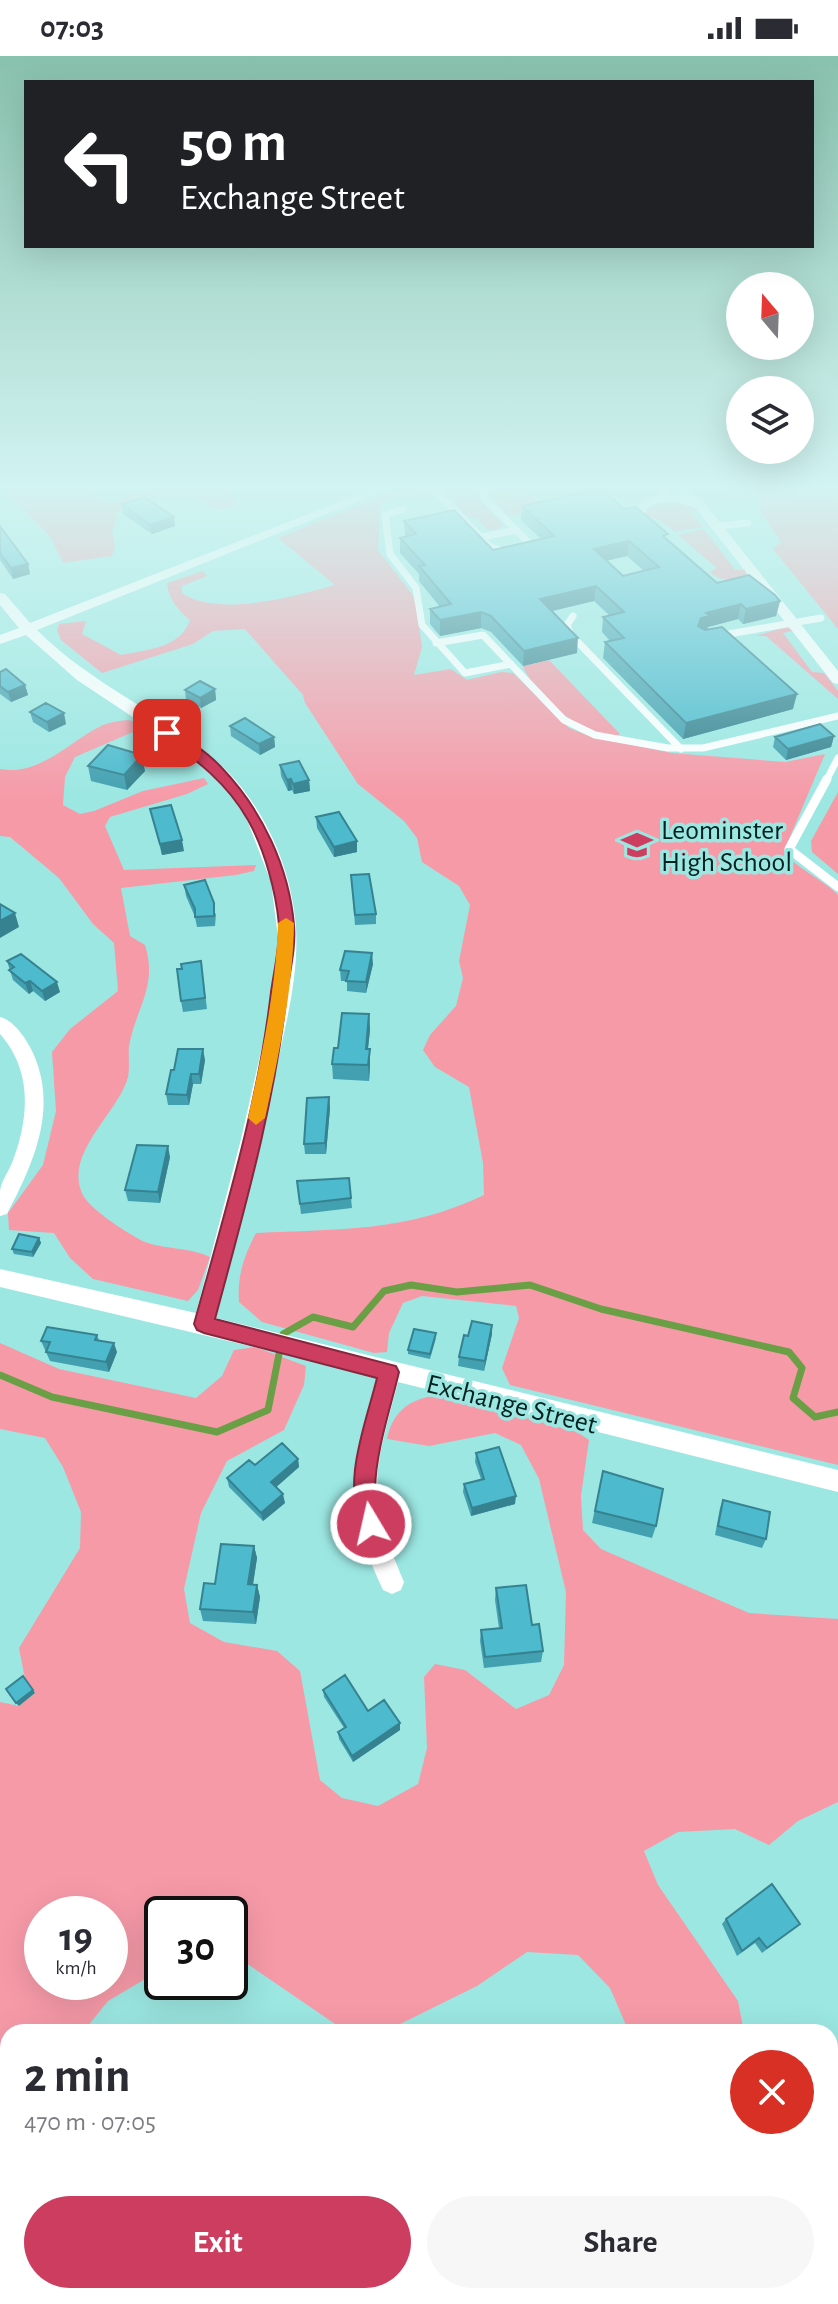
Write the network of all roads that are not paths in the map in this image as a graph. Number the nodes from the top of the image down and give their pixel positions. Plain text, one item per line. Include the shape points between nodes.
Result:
1 (126, 590) edge
2 (416, 590) edge
3 (768, 590) edge
4 (0, 597) edge
5 (573, 616) dead end
6 (821, 618) dead end
7 (792, 621) junction
8 (26, 629) junction
9 (702, 639) edge
10 (0, 640) edge
11 (436, 643) junction
12 (511, 664) junction
13 (838, 680) edge
14 (838, 716) edge
15 (681, 749) junction
16 (838, 758) edge
17 (838, 887) edge
18 (0, 1023) edge
19 (0, 1208) edge
20 (0, 1278) edge
21 (204, 1324) junction
22 (389, 1372) junction
23 (838, 1481) edge
24 (392, 1582) dead end

1 - 8 street
2 - 11 lane via 422,625
3 - 7 street
4 - 8 street
5 - 15 lane via 567,625 571,635
6 - 7 lane
7 - 9 lane
7 - 13 street
8 - 10 street
8 - 21 street via 85,679 210,763 257,823 280,888 287,928 274,1038
11 - 12 lane via 481,634
11 - 12 lane via 465,673
12 - 15 lane via 564,720 583,732
14 - 15 lane via 715,746
16 - 17 lane via 789,849
18 - 19 street via 23,1050 34,1080 36,1109 33,1138
20 - 21 street, Exchange Street
21 - 22 street, Exchange Street
22 - 23 street, Exchange Street
22 - 24 street via 363,1492

